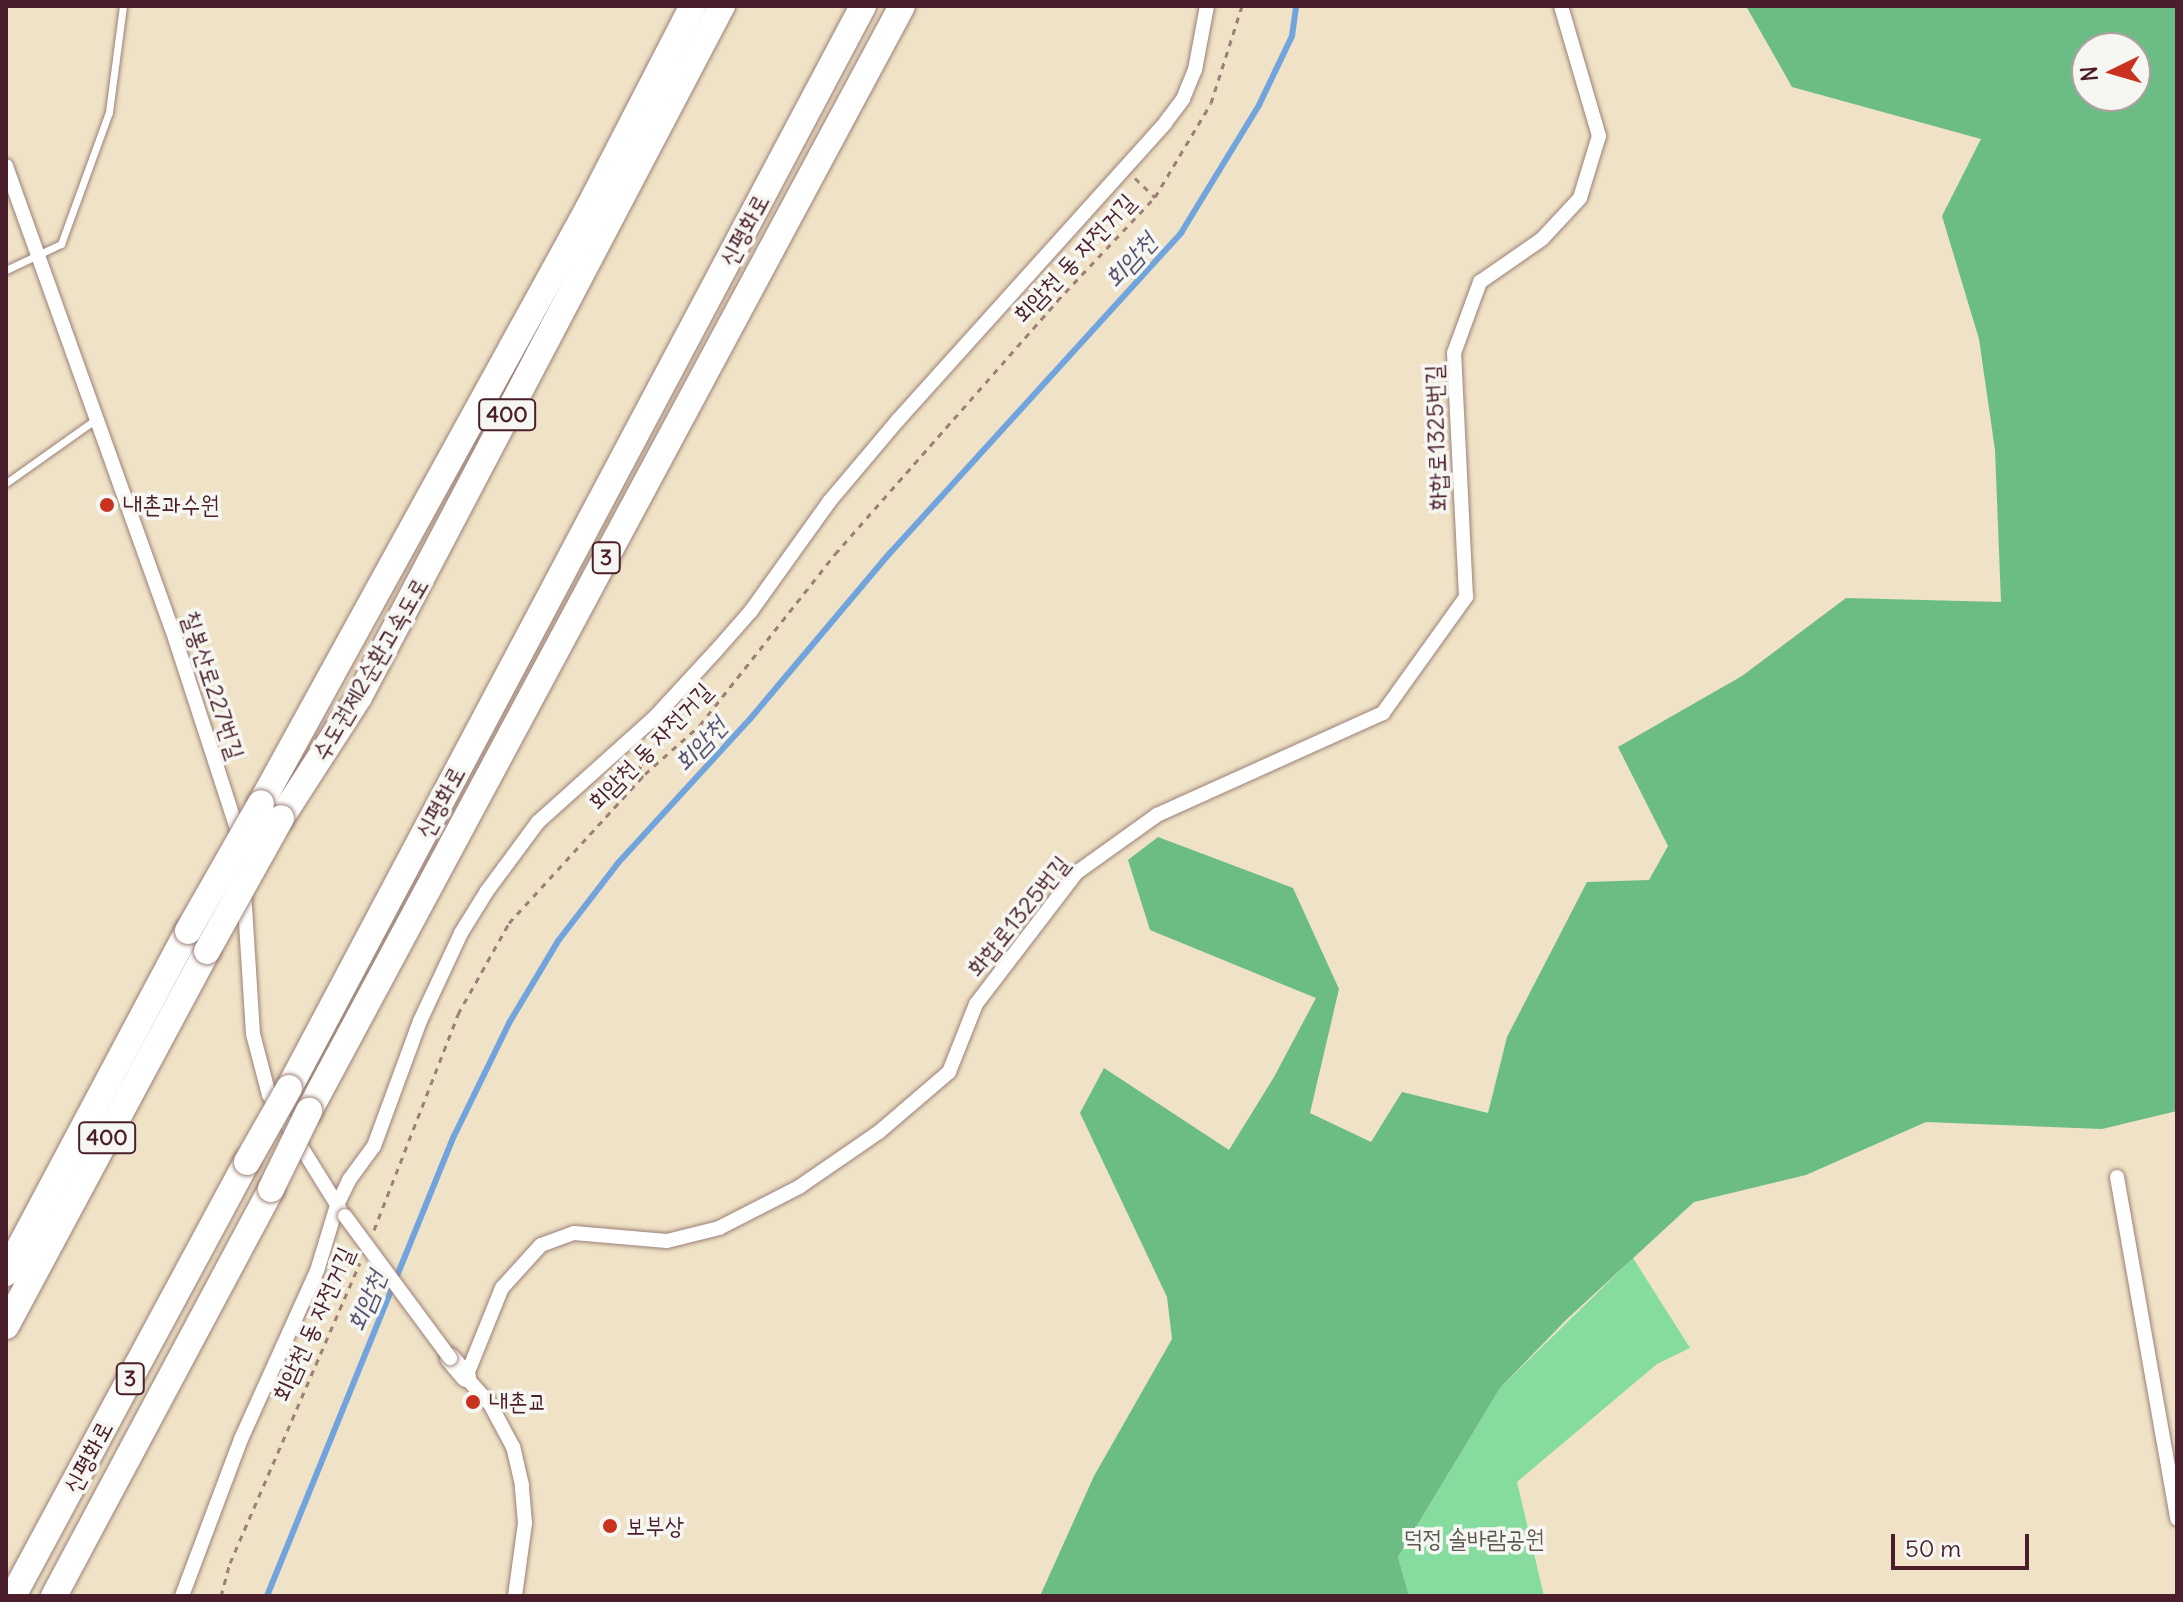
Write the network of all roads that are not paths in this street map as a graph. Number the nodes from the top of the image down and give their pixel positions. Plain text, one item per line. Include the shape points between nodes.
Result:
1 (123, 6) edge
2 (693, 6) edge
3 (722, 6) edge
4 (863, 6) edge
5 (902, 6) edge
6 (1207, 6) edge
7 (1561, 6) edge
8 (6, 166) edge
9 (38, 258) junction
10 (6, 270) edge
11 (96, 419) junction
12 (6, 483) edge
13 (271, 810) junction
14 (2117, 1177) dead end
15 (341, 1211) junction
16 (6, 1273) edge
17 (6, 1326) edge
18 (450, 1358) joint
19 (466, 1377) junction
20 (2177, 1519) edge
21 (13, 1596) edge
22 (54, 1596) edge
23 (182, 1596) edge
24 (515, 1596) edge

1 - 9 lane via 109,112 61,244
2 - 13 highway, 수도권제2순환고속도로 / 400
3 - 13 highway, 수도권제2순환고속도로 / 400 via 359,697
4 - 21 highway, 신평화로 / 3, bridge
5 - 22 highway, 신평화로 / 3, bridge
6 - 15 street via 1195,70 1183,99 849,479 715,652 514,851 461,933 420,1021 374,1146 349,1180
7 - 19 street, 화합로1325번길 via 1599,136 1580,198 1542,239 1480,282 1454,353 1466,597 1383,713 1157,815 1076,873 976,1004 949,1072 879,1132 799,1187 719,1228 667,1241 574,1233 541,1245 502,1288
8 - 9 street, 칠봉산로227번길
9 - 10 lane
9 - 11 street, 칠봉산로227번길
11 - 12 lane
11 - 15 street, 칠봉산로227번길 via 240,837 253,1034 269,1095
13 - 16 highway, 수도권제2순환고속도로 / 400, bridge via 188,931
13 - 17 highway, 수도권제2순환고속도로 / 400, bridge via 207,951
14 - 20 street
15 - 18 street, 칠봉산로227번길, bridge
15 - 23 street via 241,1439
18 - 19 street
19 - 24 street via 490,1404 513,1447 519,1472 525,1523

